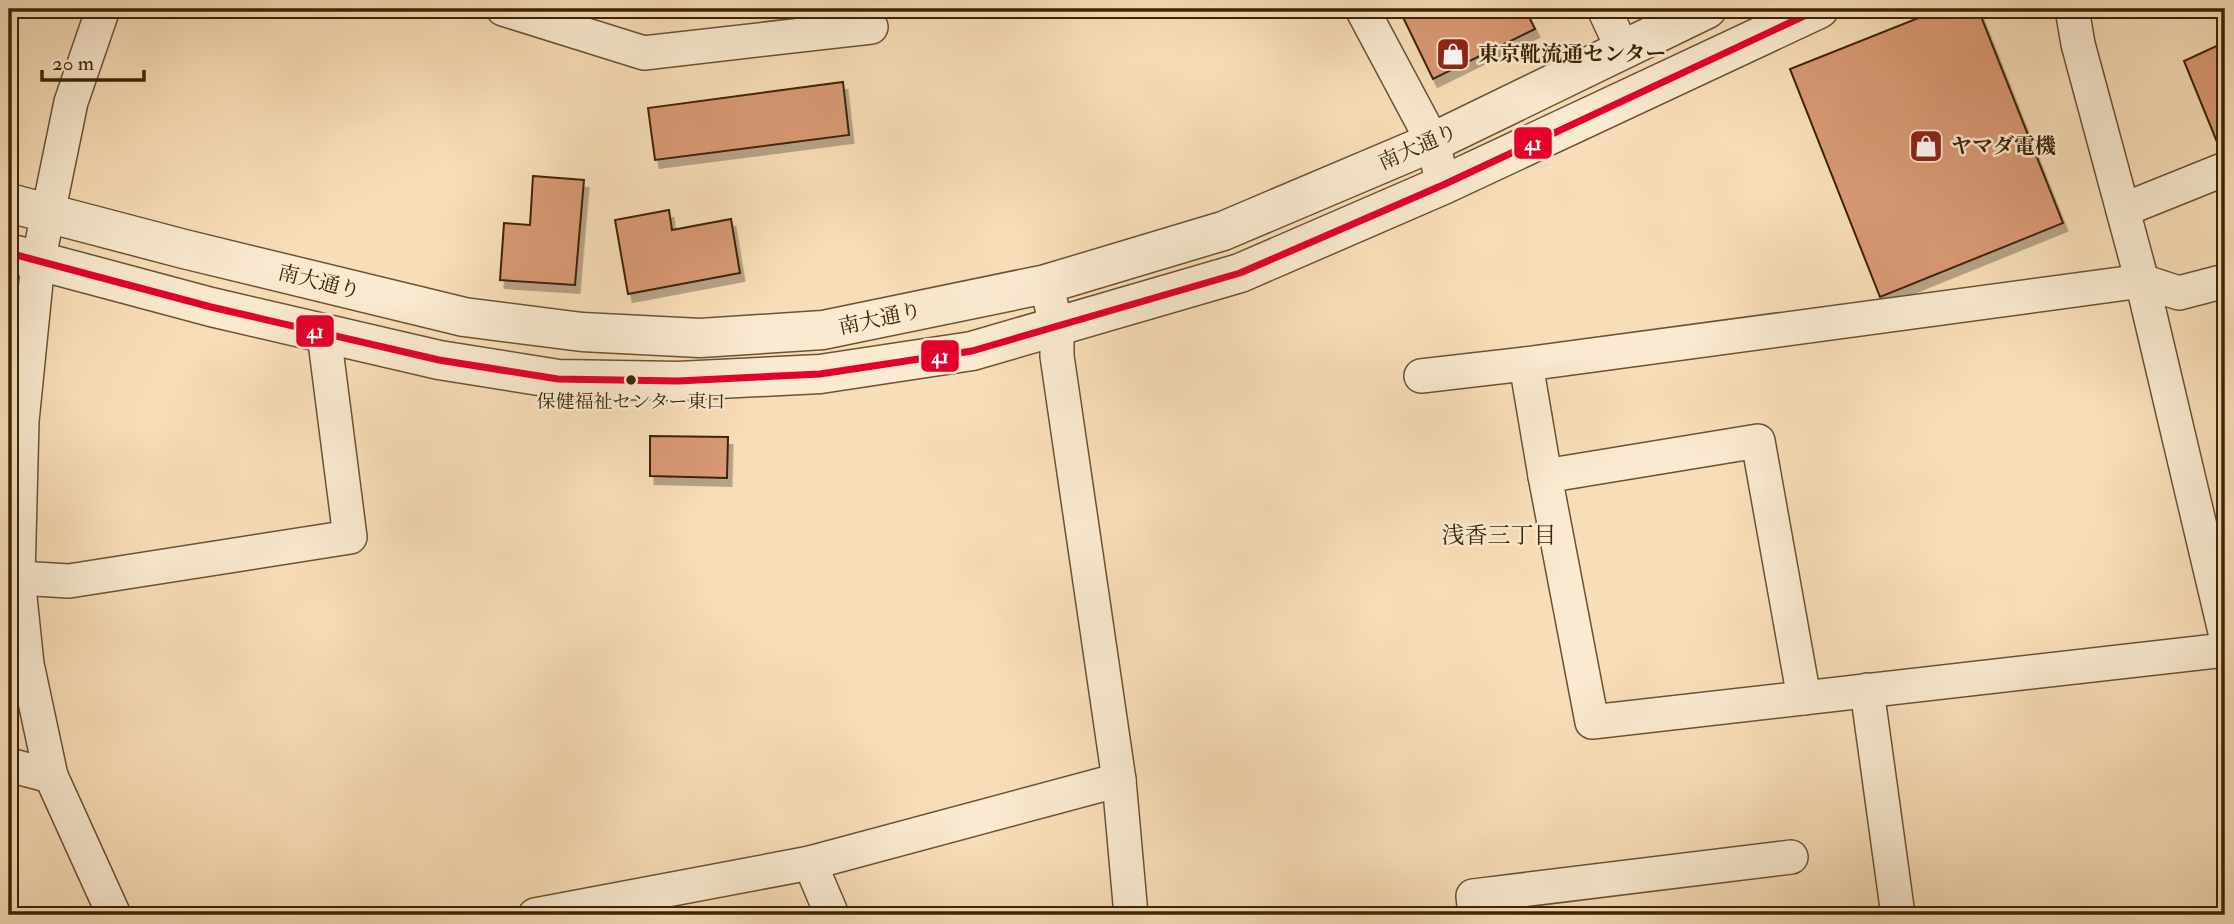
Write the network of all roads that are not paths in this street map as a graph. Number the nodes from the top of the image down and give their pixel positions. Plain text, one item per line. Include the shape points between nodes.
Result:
1 (103, 9) edge
2 (503, 9) edge
3 (1362, 9) edge
4 (1604, 9) edge
5 (1707, 9) edge
6 (1819, 9) edge
7 (2072, 9) edge
8 (871, 27) dead end
9 (1623, 50) junction
10 (1433, 142) junction
11 (2225, 169) edge
12 (1443, 186) junction
13 (9, 203) edge
14 (2123, 210) junction
15 (46, 214) junction
16 (23, 257) edge
17 (2225, 281) edge
18 (2142, 282) junction
19 (1046, 284) junction
20 (1058, 328) junction
21 (324, 334) junction
22 (1526, 364) junction
23 (1421, 376) dead end
24 (1545, 476) junction
25 (14, 576) edge
26 (2225, 632) edge
27 (2225, 650) edge
28 (1867, 691) junction
29 (1804, 698) junction
30 (9, 765) edge
31 (51, 776) junction
32 (1119, 780) junction
33 (1791, 857) dead end
34 (810, 863) junction
35 (114, 915) edge
36 (535, 915) edge
37 (832, 915) edge
38 (1131, 915) edge
39 (1475, 915) edge
40 (1898, 915) edge

1 - 15 street via 71,102
2 - 8 street via 645,54
3 - 10 street
4 - 9 street
5 - 9 street, 南大通り
6 - 12 street, 南大通り
7 - 14 street
9 - 10 street, 南大通り
10 - 12 street
10 - 19 street, 南大通り via 1223,231
11 - 14 street
12 - 20 street, 南大通り via 1240,273
13 - 15 street, 南大通り
14 - 18 street
15 - 16 street
15 - 19 street, 南大通り via 464,317 582,332 700,338 823,330
16 - 21 street, 南大通り
16 - 25 street via 22,421
17 - 18 street via 2179,293
18 - 22 street
18 - 26 street
19 - 20 street
20 - 21 street, 南大通り via 972,351 820,374 678,381 558,379 439,360
20 - 32 street via 1057,356
21 - 25 street via 350,537 69,581
22 - 23 street
22 - 24 street
24 - 29 street via 1591,722
24 - 29 street via 1758,441
25 - 31 street
27 - 28 street
28 - 29 street
28 - 40 street
30 - 31 street
31 - 35 street
32 - 34 street
32 - 38 street
33 - 39 street via 1473,896
34 - 36 street
34 - 37 street

